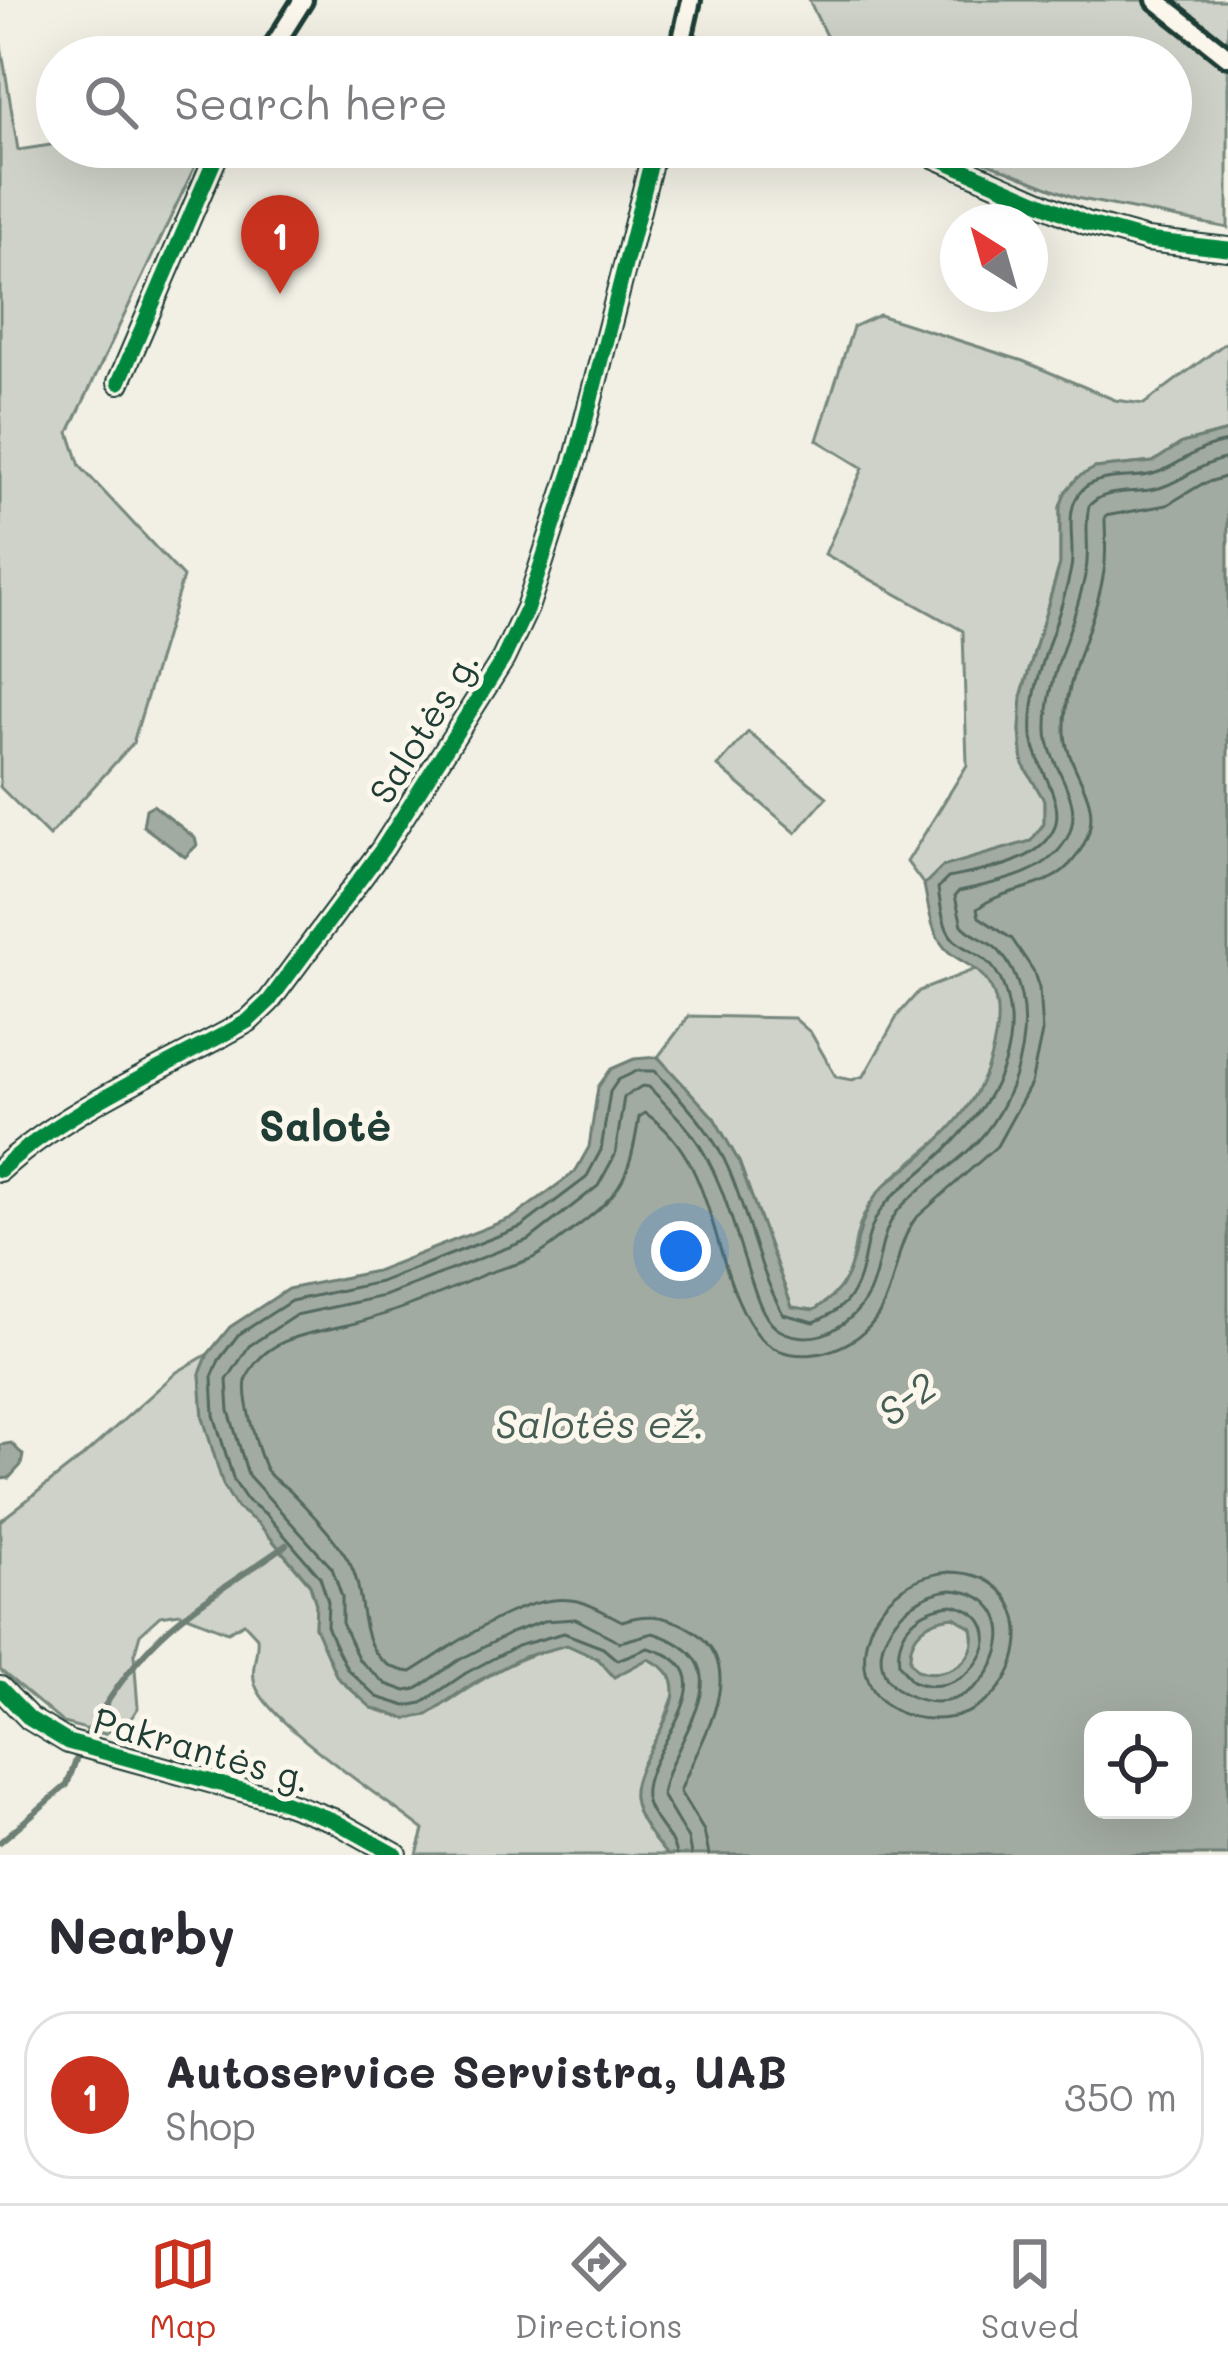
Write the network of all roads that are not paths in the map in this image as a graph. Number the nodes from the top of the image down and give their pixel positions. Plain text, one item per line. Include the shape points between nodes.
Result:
1 (303, 0) edge
2 (692, 0) edge
3 (1156, 0) edge
4 (280, 36) edge
5 (683, 36) edge
6 (1228, 57) edge
7 (211, 168) edge
8 (649, 168) edge
9 (961, 168) edge
10 (1228, 249) edge
11 (119, 382) dead end
12 (0, 1170) edge
13 (0, 1688) edge
14 (396, 1855) edge

1 - 4 street
2 - 5 street
3 - 6 street
7 - 11 street
8 - 12 street, Salotės g. via 557,518 527,608 467,721 269,1000 230,1031 68,1119
9 - 10 street via 1086,223
13 - 14 street, Pakrantės g. via 68,1742 278,1800

